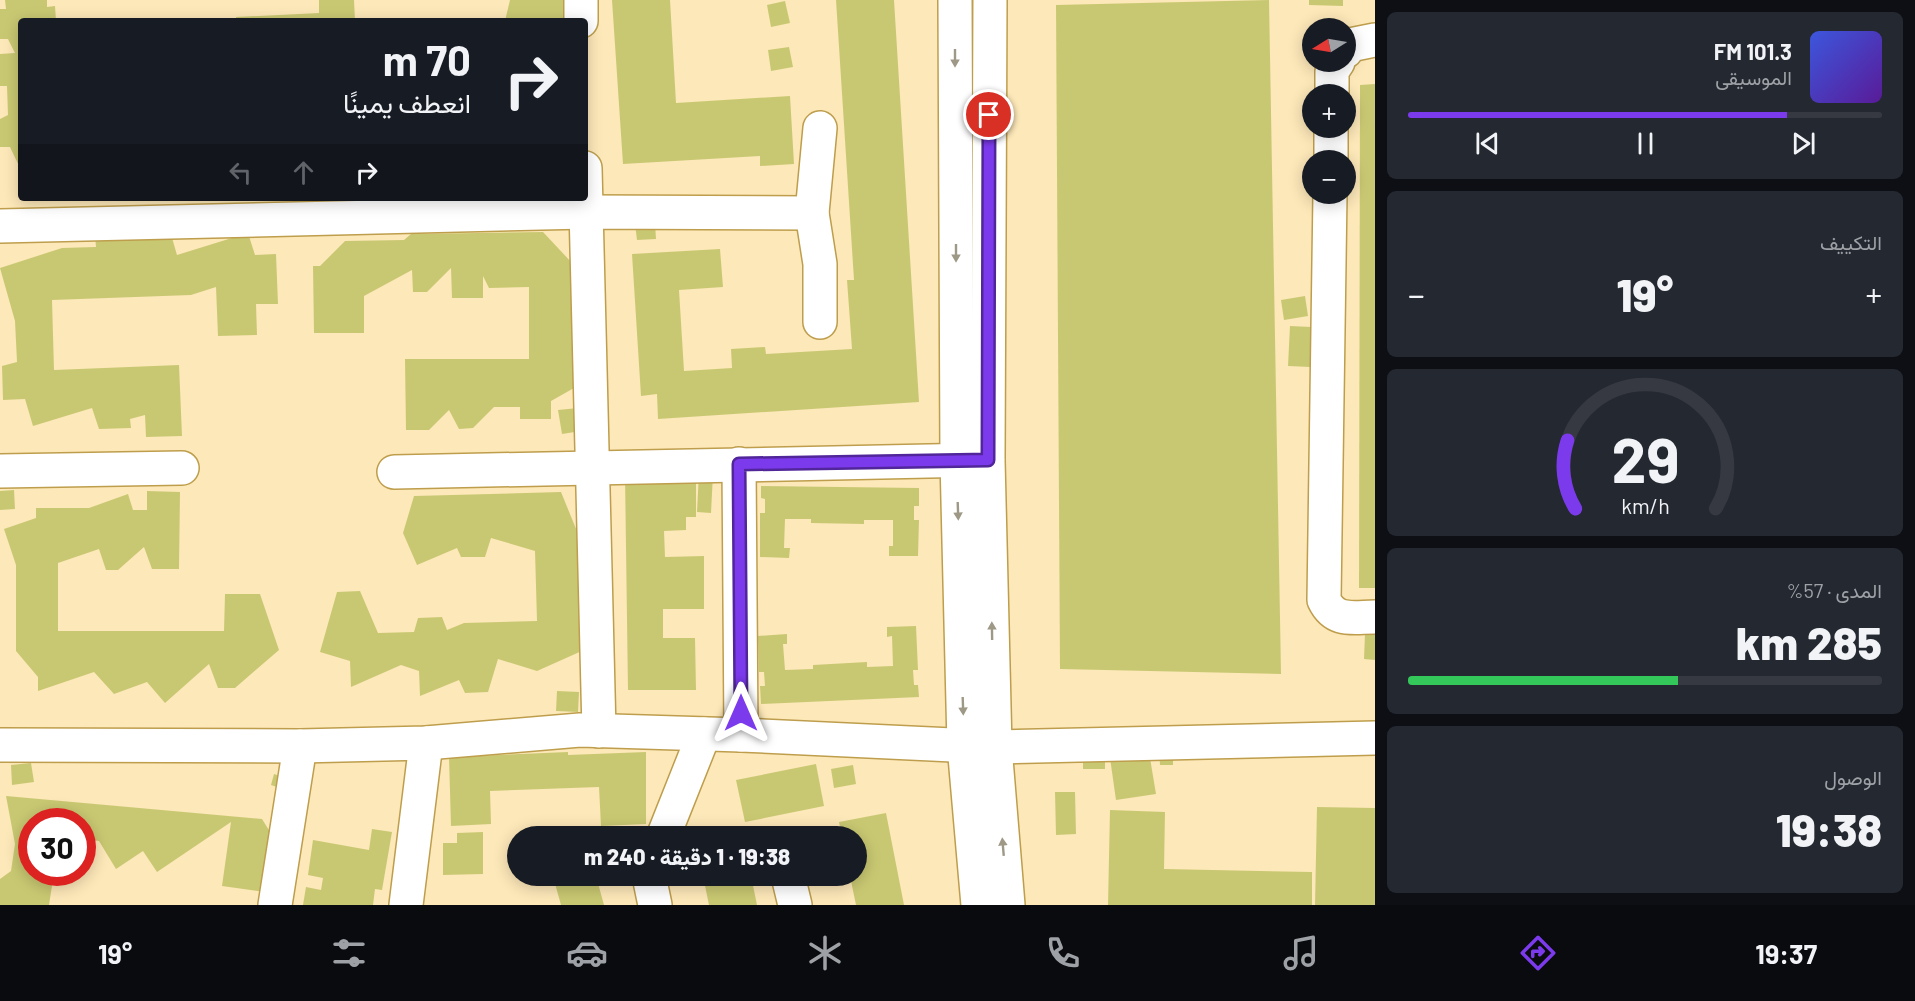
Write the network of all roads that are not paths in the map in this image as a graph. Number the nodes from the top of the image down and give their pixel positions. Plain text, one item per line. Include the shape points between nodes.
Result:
1 (581, 0) edge
2 (955, 0) edge
3 (990, 0) edge
4 (581, 18) edge
5 (1375, 40) edge
6 (1356, 44) edge
7 (820, 128) dead end
8 (586, 201) edge
9 (1330, 204) edge
10 (586, 212) junction
11 (812, 213) junction
12 (0, 226) edge
13 (820, 322) dead end
14 (972, 460) junction
15 (739, 464) junction
16 (592, 467) junction
17 (182, 468) dead end
18 (0, 471) edge
19 (394, 472) dead end
20 (1375, 617) edge
21 (599, 731) junction
22 (704, 734) junction
23 (741, 735) junction
24 (1375, 738) edge
25 (426, 743) junction
26 (0, 744) edge
27 (300, 746) junction
28 (980, 746) junction
29 (667, 826) edge
30 (651, 886) edge
31 (790, 886) edge
32 (275, 905) edge
33 (406, 905) edge
34 (655, 905) edge
35 (795, 905) edge
36 (978, 905) edge
37 (1008, 905) edge

1 - 4 street
2 -> 14 street
3 - 14 street
5 - 6 street
7 - 11 street
8 - 10 street
9 - 20 street via 1324,600 1330,612 1341,617
10 - 11 street
10 - 12 street
10 - 16 street
11 - 13 street via 820,264
14 - 15 street
14 - 28 street
15 - 16 street
15 - 23 street
16 - 19 street
16 - 21 street
17 - 18 street
21 - 22 street
21 - 25 street
22 - 23 street
22 - 29 street
23 - 28 street
24 - 28 street
25 - 27 street
25 - 33 street
26 - 27 street
27 - 32 street
28 - 36 street
37 -> 28 street
30 - 34 street
31 - 35 street

